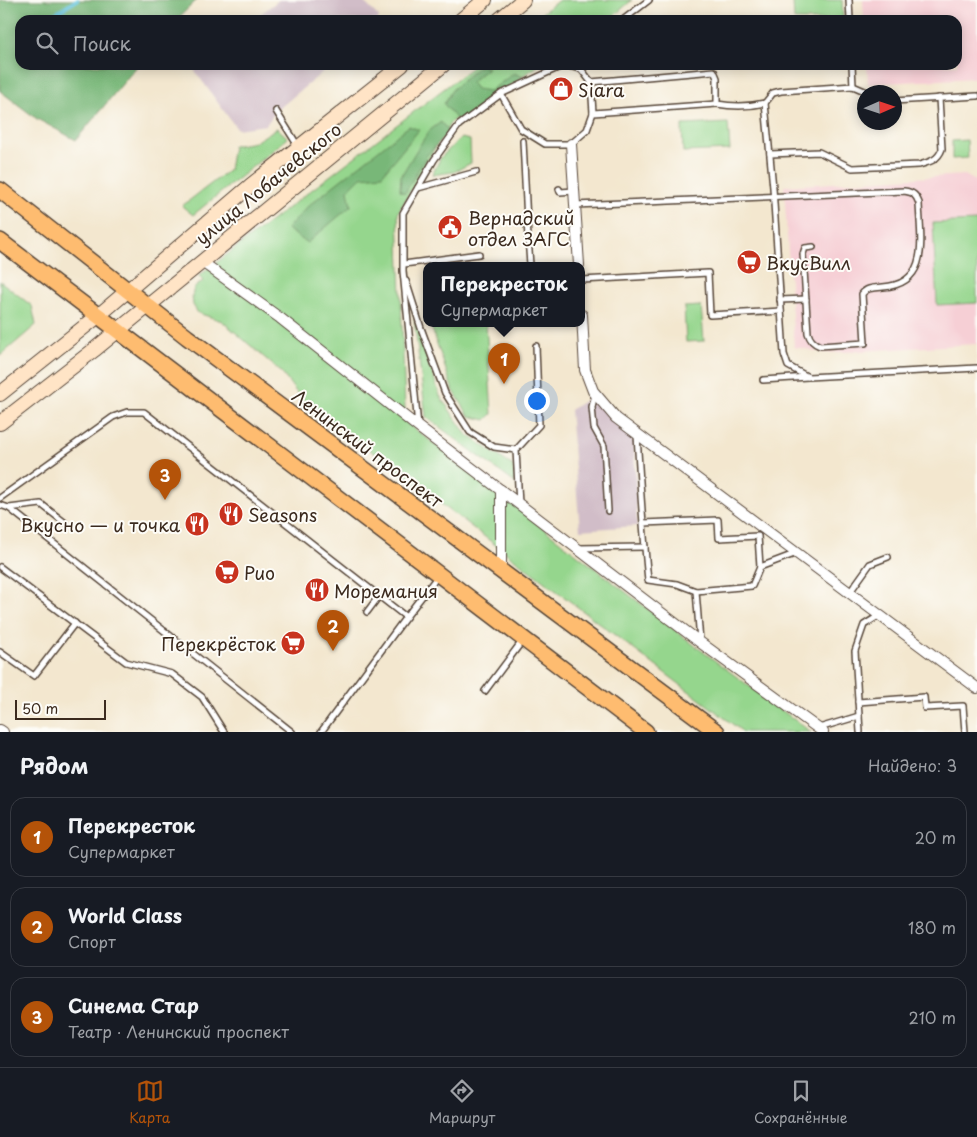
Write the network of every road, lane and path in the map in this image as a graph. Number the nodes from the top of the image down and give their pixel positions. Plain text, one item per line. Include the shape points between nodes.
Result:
1 (485, 0) edge
2 (523, 0) edge
3 (649, 0) edge
4 (849, 0) edge
5 (467, 15) edge
6 (505, 15) edge
7 (630, 15) edge
8 (850, 15) edge
9 (396, 70) edge
10 (437, 70) edge
11 (553, 70) edge
12 (582, 70) edge
13 (852, 70) edge
14 (591, 82) junction
15 (853, 86) junction
16 (857, 88) edge
17 (501, 94) junction
18 (977, 96) edge
19 (939, 98) junction
20 (902, 100) edge
21 (717, 104) junction
22 (765, 104) junction
23 (276, 111) dead end
24 (594, 113) junction
25 (523, 141) dead end
26 (571, 144) junction
27 (298, 147) junction
28 (770, 154) junction
29 (476, 172) dead end
30 (418, 188) junction
31 (559, 189) dead end
32 (0, 190) edge
33 (574, 191) junction
34 (774, 196) junction
35 (575, 205) junction
36 (576, 219) junction
37 (527, 222) junction
38 (0, 241) edge
39 (813, 247) dead end
40 (479, 254) dead end
41 (202, 262) junction
42 (530, 262) edge
43 (578, 262) edge
44 (404, 264) junction
45 (403, 271) junction
46 (585, 280) edge
47 (128, 291) junction
48 (806, 299) junction
49 (780, 300) junction
50 (147, 306) junction
51 (781, 311) junction
52 (98, 316) junction
53 (583, 327) edge
54 (117, 330) junction
55 (536, 346) dead end
56 (977, 368) edge
57 (808, 377) junction
58 (762, 380) dead end
59 (0, 394) edge
60 (595, 394) junction
61 (0, 423) edge
62 (418, 427) junction
63 (637, 435) junction
64 (516, 450) junction
65 (502, 490) junction
66 (0, 498) edge
67 (520, 504) junction
68 (0, 505) edge
69 (9, 508) junction
70 (608, 511) dead end
71 (64, 522) dead end
72 (643, 523) junction
73 (644, 547) junction
74 (576, 548) junction
75 (797, 553) junction
76 (888, 557) dead end
77 (0, 566) edge
78 (760, 567) junction
79 (502, 570) junction
80 (438, 575) junction
81 (696, 591) junction
82 (850, 592) junction
83 (379, 596) junction
84 (367, 612) dead end
85 (880, 615) junction
86 (406, 617) junction
87 (75, 623) junction
88 (523, 640) junction
89 (701, 643) junction
90 (0, 652) edge
91 (977, 688) edge
92 (485, 691) dead end
93 (858, 702) junction
94 (859, 716) junction
95 (820, 730) edge
96 (224, 732) edge
97 (292, 732) edge
98 (321, 732) edge
99 (646, 732) edge
100 (717, 732) edge
101 (860, 732) edge
102 (965, 732) edge

1 - 5 main road
2 - 6 main road
3 - 7 lane
4 - 8 lane
9 - 27 main road, улица Лобачевского
10 - 41 main road, улица Лобачевского
11 - 17 lane
12 - 14 lane
13 - 15 lane
14 - 21 lane via 714,72
14 - 24 lane
15 - 16 lane
15 - 22 lane via 781,91 773,93
17 - 26 lane via 521,129 545,144
17 - 30 lane via 459,125
18 - 19 lane
19 - 20 lane
19 - 28 lane via 942,149 939,156 919,166 852,168 818,152
21 - 22 lane via 731,107
21 - 24 lane
22 - 28 lane
23 - 27 lane
24 - 26 lane via 587,130
25 - 37 lane
26 - 33 street
27 - 47 main road, улица Лобачевского
28 - 34 lane
29 - 30 lane
30 - 44 lane via 403,214
31 - 33 lane via 560,192
32 - 47 main road, Ленинский проспект
33 - 35 street
34 - 35 lane
34 - 48 lane via 904,190 916,195 919,203 920,255 917,269 908,280 895,286 864,291 865,343 815,344 808,333
34 - 49 lane
35 - 36 street
36 - 37 lane
36 - 43 street
37 - 42 lane
38 - 52 main road
39 - 48 lane via 803,250
40 - 44 lane
41 - 50 main road, улица Лобачевского
41 - 62 street via 280,318
44 - 45 lane
45 - 62 lane
45 - 64 lane via 445,393 470,432 494,448
46 - 51 lane via 708,273 710,315
47 - 50 main road, Ленинский проспект
47 - 52 main road, улица Лобачевского
48 - 49 lane
49 - 51 lane
50 - 54 main road, улица Лобачевского
50 - 79 main road, Ленинский проспект
51 - 57 lane via 788,366
52 - 54 main road
52 - 59 main road, улица Лобачевского
53 - 60 street via 585,370
54 - 61 main road, улица Лобачевского
54 - 80 main road
55 - 64 lane via 539,424
56 - 57 lane
57 - 58 lane
60 - 63 street via 616,418
60 - 70 lane via 592,408 594,428 604,446
62 - 65 street
63 - 72 lane
63 - 75 street
64 - 67 lane
65 - 67 street
65 - 79 street
66 - 83 lane via 114,417 127,412 144,412
67 - 74 street
68 - 69 lane
69 - 71 lane via 41,504
69 - 97 lane
72 - 73 lane
72 - 78 lane via 718,520 719,538 758,536
73 - 74 lane
73 - 81 lane via 648,580 677,584
74 - 89 street
75 - 78 lane
75 - 82 street
76 - 82 lane via 870,564
77 - 87 lane
78 - 81 lane via 752,586
79 - 100 main road, Ленинский проспект
80 - 86 lane
80 - 88 main road
81 - 89 lane
82 - 85 street
83 - 84 lane
83 - 86 lane
85 - 91 street
85 - 93 lane via 864,625 855,651
86 - 98 lane
87 - 90 lane via 34,676
87 - 96 lane via 126,662 172,674 202,697
88 - 92 lane
88 - 99 main road
89 - 95 street
93 - 94 lane
93 - 102 lane via 924,697 925,708 963,706
94 - 95 lane
94 - 101 lane

